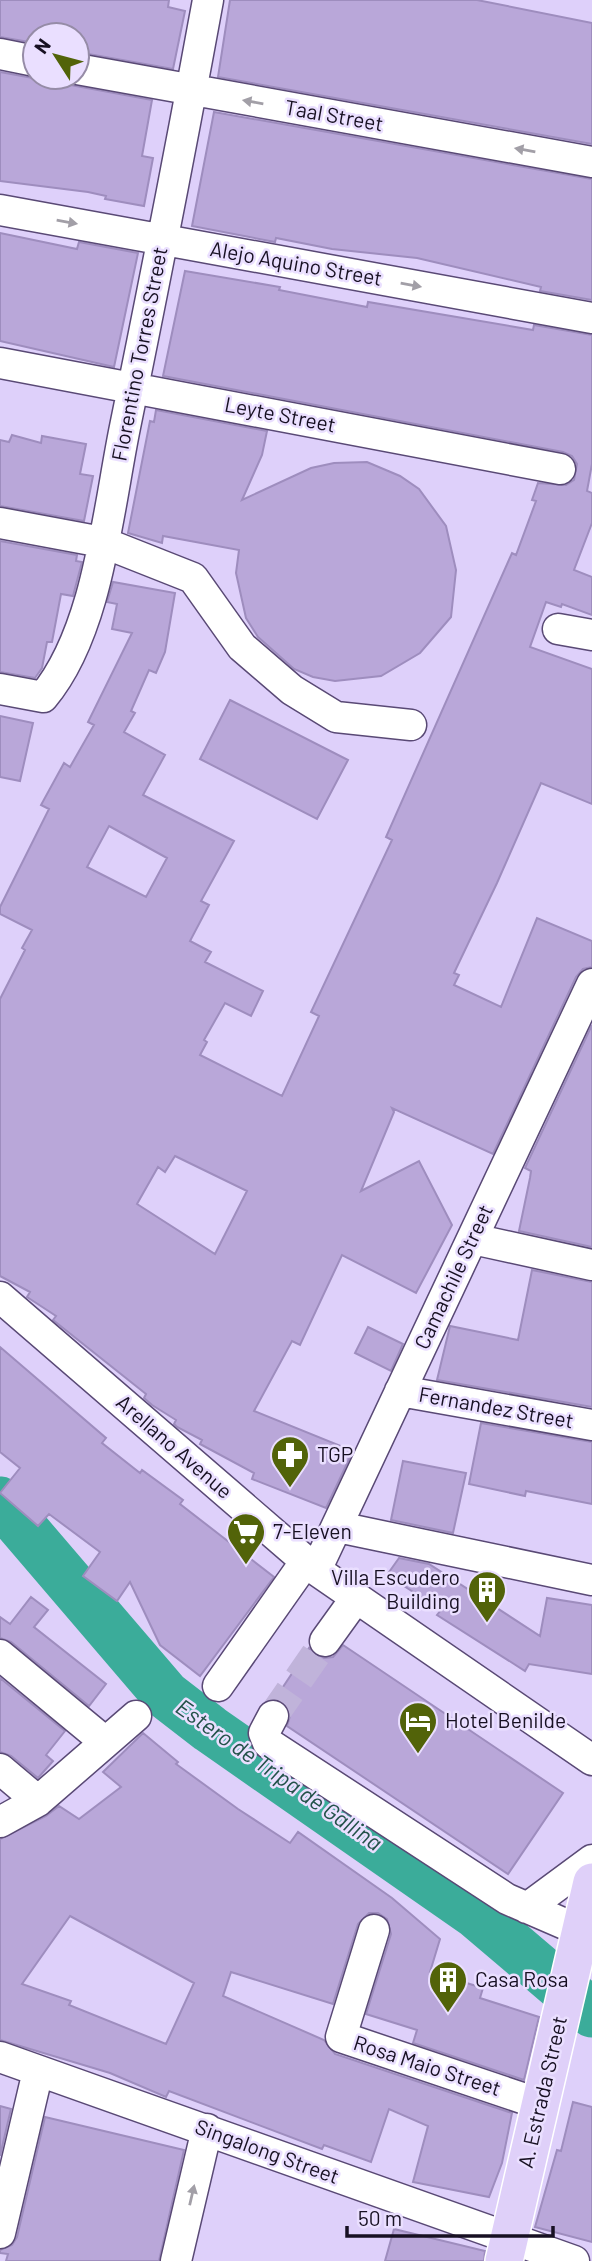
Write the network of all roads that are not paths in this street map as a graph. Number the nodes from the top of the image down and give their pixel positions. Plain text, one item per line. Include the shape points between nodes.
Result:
1 (208, 0) edge
2 (0, 54) edge
3 (21, 58) edge
4 (91, 72) edge
5 (191, 91) junction
6 (592, 162) edge
7 (0, 210) edge
8 (163, 240) junction
9 (592, 318) edge
10 (0, 363) edge
11 (134, 387) junction
12 (560, 468) dead end
13 (0, 523) edge
14 (102, 542) junction
15 (558, 629) dead end
16 (592, 635) edge
17 (0, 689) edge
18 (411, 725) dead end
19 (592, 984) edge
20 (472, 1239) junction
21 (592, 1265) edge
22 (0, 1297) edge
23 (400, 1391) junction
24 (592, 1425) edge
25 (338, 1527) junction
26 (311, 1565) junction
27 (592, 1580) edge
28 (356, 1598) junction
29 (326, 1641) tunnel mouth
30 (0, 1655) edge
31 (218, 1686) dead end
32 (136, 1716) dead end
33 (273, 1716) tunnel mouth
34 (104, 1741) junction
35 (592, 1760) edge
36 (0, 1769) edge
37 (38, 1801) junction
38 (0, 1822) edge
39 (592, 1860) edge
40 (592, 1882) edge
41 (527, 1908) junction
42 (374, 1930) dead end
43 (577, 1948) junction
44 (0, 2057) edge
45 (38, 2071) junction
46 (540, 2104) junction
47 (207, 2129) junction
48 (0, 2233) edge
49 (507, 2250) edge
50 (176, 2261) edge
51 (574, 2261) edge

1 - 5 street, Florentino Torres Street
2 - 3 street
4 - 5 street, Taal Street
6 -> 5 street, Taal Street
5 - 8 street, Florentino Torres Street
7 -> 8 street, Alejo Aquino Street
8 -> 9 street, Alejo Aquino Street
8 - 11 street, Florentino Torres Street
10 - 11 street, Leyte Street
11 - 12 street, Leyte Street
11 - 14 street, Florentino Torres Street
13 - 14 street
14 - 17 street, Florentino Torres Street via 85,621 55,682 43,697
14 - 18 street via 193,578 242,647 292,690 336,717
15 - 16 street
19 - 20 street, Camachile Street
20 - 21 street
20 - 23 street, Camachile Street
22 - 26 street, Arellano Avenue
23 - 24 street, Fernandez Street
23 - 25 street, Camachile Street
25 - 26 street, Camachile Street
25 - 27 street
26 - 28 street, Arellano Avenue
26 - 31 street, Camachile Street
28 - 29 street
28 - 35 street, Arellano Avenue
30 - 34 street
32 - 34 street
33 - 41 street via 264,1733 268,1743
34 - 37 street
36 - 37 street
37 - 38 street
39 - 41 street
40 - 43 main road, A. Estrada Street
41 - 43 street
42 - 46 street, Rosa Maio Street via 341,2037
43 - 46 main road, A. Estrada Street
44 - 45 street, Singalong Street
45 - 47 street, Singalong Street
45 - 48 street
46 - 49 main road, A. Estrada Street
47 - 49 street, Singalong Street
50 -> 47 street
49 - 51 street, Singalong Street

